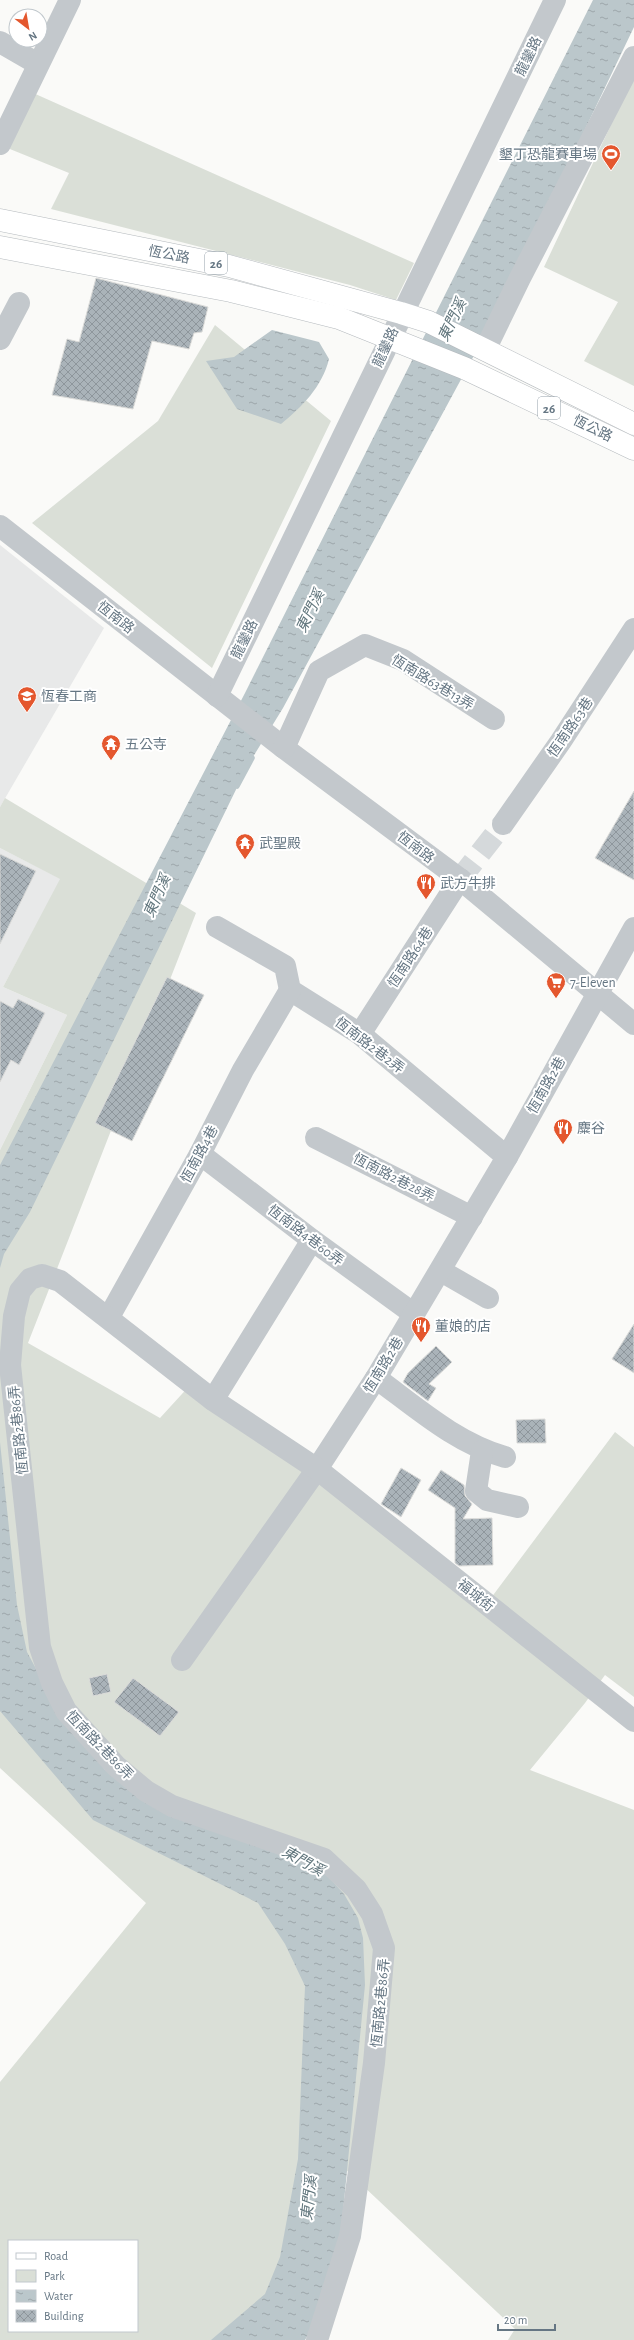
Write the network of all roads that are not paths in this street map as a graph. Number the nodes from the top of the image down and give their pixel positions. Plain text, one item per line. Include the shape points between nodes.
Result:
1 (70, 0) edge
2 (555, 0) edge
3 (0, 42) edge
4 (634, 57) edge
5 (38, 64) junction
6 (0, 144) edge
7 (0, 220) edge
8 (0, 247) edge
9 (19, 303) dead end
10 (401, 313) junction
11 (390, 338) junction
12 (0, 339) edge
13 (482, 348) junction
14 (634, 424) edge
15 (634, 449) edge
16 (0, 526) edge
17 (634, 629) edge
18 (224, 701) junction
19 (494, 719) dead end
20 (276, 742) junction
21 (503, 824) tunnel mouth
22 (460, 879) junction
23 (217, 927) dead end
24 (634, 928) edge
25 (290, 990) junction
26 (597, 992) junction
27 (634, 1024) edge
28 (360, 1034) junction
29 (316, 1138) dead end
30 (200, 1154) junction
31 (507, 1157) junction
32 (472, 1217) junction
33 (312, 1240) junction
34 (441, 1271) junction
35 (488, 1298) dead end
36 (414, 1314) junction
37 (109, 1317) junction
38 (376, 1378) junction
39 (213, 1400) junction
40 (482, 1450) junction
41 (505, 1457) dead end
42 (317, 1469) junction
43 (518, 1507) dead end
44 (182, 1660) dead end
45 (634, 1721) edge
46 (317, 2340) edge

1 - 5 street
2 - 10 street, 龍鑾路 via 425,269
3 - 5 street
4 - 13 street
5 - 6 street
7 - 10 main road, 恆公路 / 26 via 229,266
8 - 11 main road, 恆公路 / 26 via 231,291 339,318
9 - 12 street
10 - 11 street, 龍鑾路
10 - 13 main road, 恆公路 / 26 via 429,322
11 - 15 main road, 恆公路 / 26 via 464,368
11 - 18 street, 龍鑾路
13 - 14 main road, 恆公路 / 26
16 - 18 street, 恆南路
17 - 21 street, 恆南路63巷
18 - 20 street, 恆南路
19 - 20 street, 恆南路63巷13弄 via 403,660 365,645 319,671
20 - 22 street, 恆南路
22 - 26 street, 恆南路
22 - 28 street, 恆南路64巷
23 - 25 street via 285,966
24 - 26 street, 恆南路2巷
25 - 28 street, 恆南路2巷2弄
25 - 30 street, 恆南路4巷 via 243,1070
26 - 27 street, 恆南路
26 - 31 street, 恆南路2巷
28 - 31 street, 恆南路2巷2弄
29 - 32 street, 恆南路2巷28弄
30 - 33 street, 恆南路4巷60弄
30 - 37 street, 恆南路4巷
31 - 32 street, 恆南路2巷
32 - 34 street, 恆南路2巷
33 - 36 street, 恆南路4巷60弄
33 - 39 street
34 - 35 street
34 - 36 street, 恆南路2巷
36 - 38 street, 恆南路2巷
37 - 39 street, 恆南路2巷86弄
37 - 46 street, 恆南路2巷86弄 via 60,1281 42,1275 30,1280 20,1291 14,1316 10,1365 33,1590 40,1647 52,1683 66,1711 116,1766 146,1791 172,1806 324,1859 356,1889 372,1914 384,1948 374,2063 350,2236
38 - 40 street via 462,1440
38 - 42 street, 恆南路2巷
39 - 42 street, 恆南路2巷86弄
40 - 41 street
40 - 43 street via 476,1491 487,1500
42 - 44 street, 恆南路2巷
42 - 45 street, 福城街

